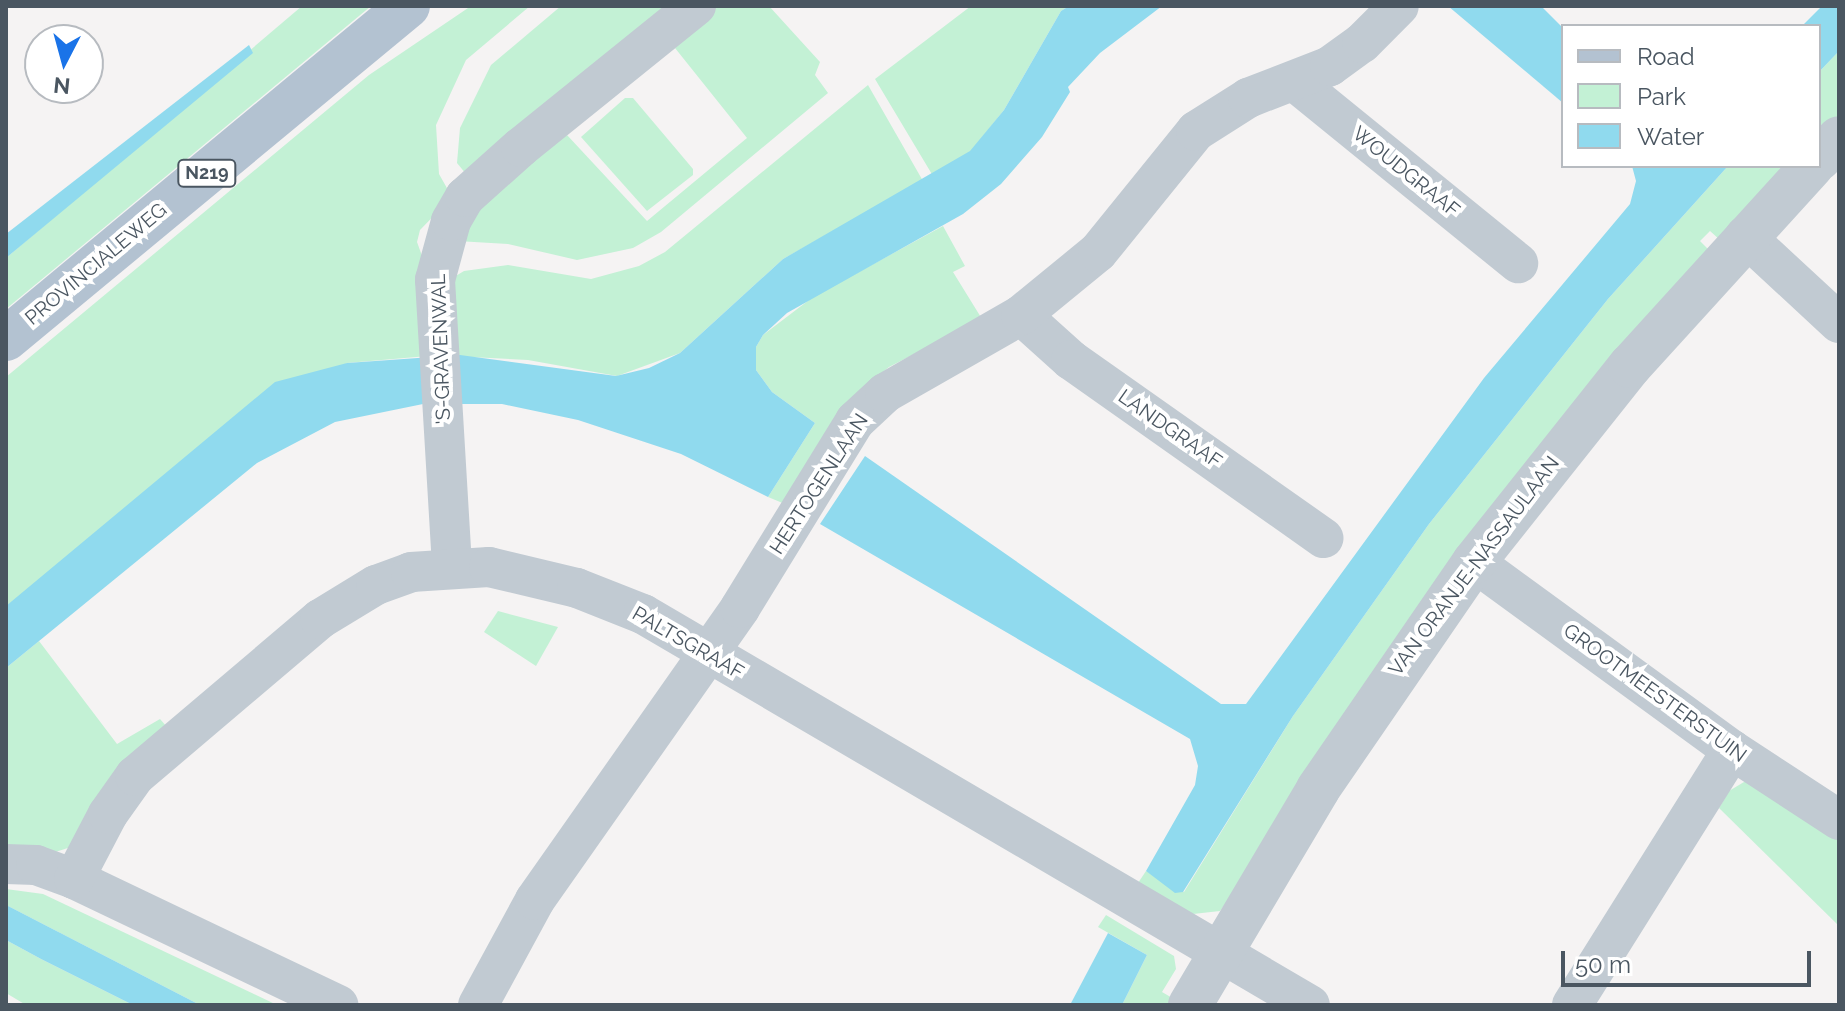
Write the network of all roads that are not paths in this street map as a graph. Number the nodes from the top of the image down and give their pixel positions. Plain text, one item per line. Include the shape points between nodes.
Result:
1 (408, 6) edge
2 (696, 6) edge
3 (1399, 6) edge
4 (1294, 81) junction
5 (1839, 138) edge
6 (1821, 157) edge
7 (1810, 168) edge
8 (1745, 236) junction
9 (1518, 263) dead end
10 (1021, 315) junction
11 (1839, 323) edge
12 (6, 339) edge
13 (1323, 538) dead end
14 (1474, 562) junction
15 (452, 566) junction
16 (707, 654) junction
17 (1732, 750) junction
18 (1839, 820) edge
19 (6, 864) edge
20 (74, 879) junction
21 (1220, 949) junction
22 (338, 1005) edge
23 (478, 1005) edge
24 (1190, 1005) edge
25 (1310, 1005) edge
26 (1572, 1005) edge

1 - 12 main road, PROVINCIALEWEG / N219
2 - 15 street, 'S-GRAVENWAL via 465,197 440,253 435,280
3 - 4 street, HERTOGENLAAN via 1362,43
4 - 9 street, WOUDGRAAF
4 - 10 street, HERTOGENLAAN via 1248,98 1196,131 1098,252
5 - 6 street
7 - 8 street, VAN ORANJE-NASSAULAAN
8 - 11 street
8 - 14 street, VAN ORANJE-NASSAULAAN via 1581,425
10 - 13 street, LANDGRAAF via 1071,360
10 - 16 street, HERTOGENLAAN via 885,393 855,421
14 - 17 street, GROOTMEESTERSTUIN
14 - 21 street, VAN ORANJE-NASSAULAAN via 1358,729
15 - 16 street, PALTSGRAAF via 489,567 577,588 643,614
15 - 20 street, PALTSGRAAF via 411,572 376,585 308,628 135,776
16 - 21 street, PALTSGRAAF
16 - 23 street, HERTOGENLAAN via 535,900
17 - 18 street, GROOTMEESTERSTUIN
17 - 26 street
19 - 20 street via 36,865
20 - 22 street
21 - 24 street, VAN ORANJE-NASSAULAAN
21 - 25 street, PALTSGRAAF

